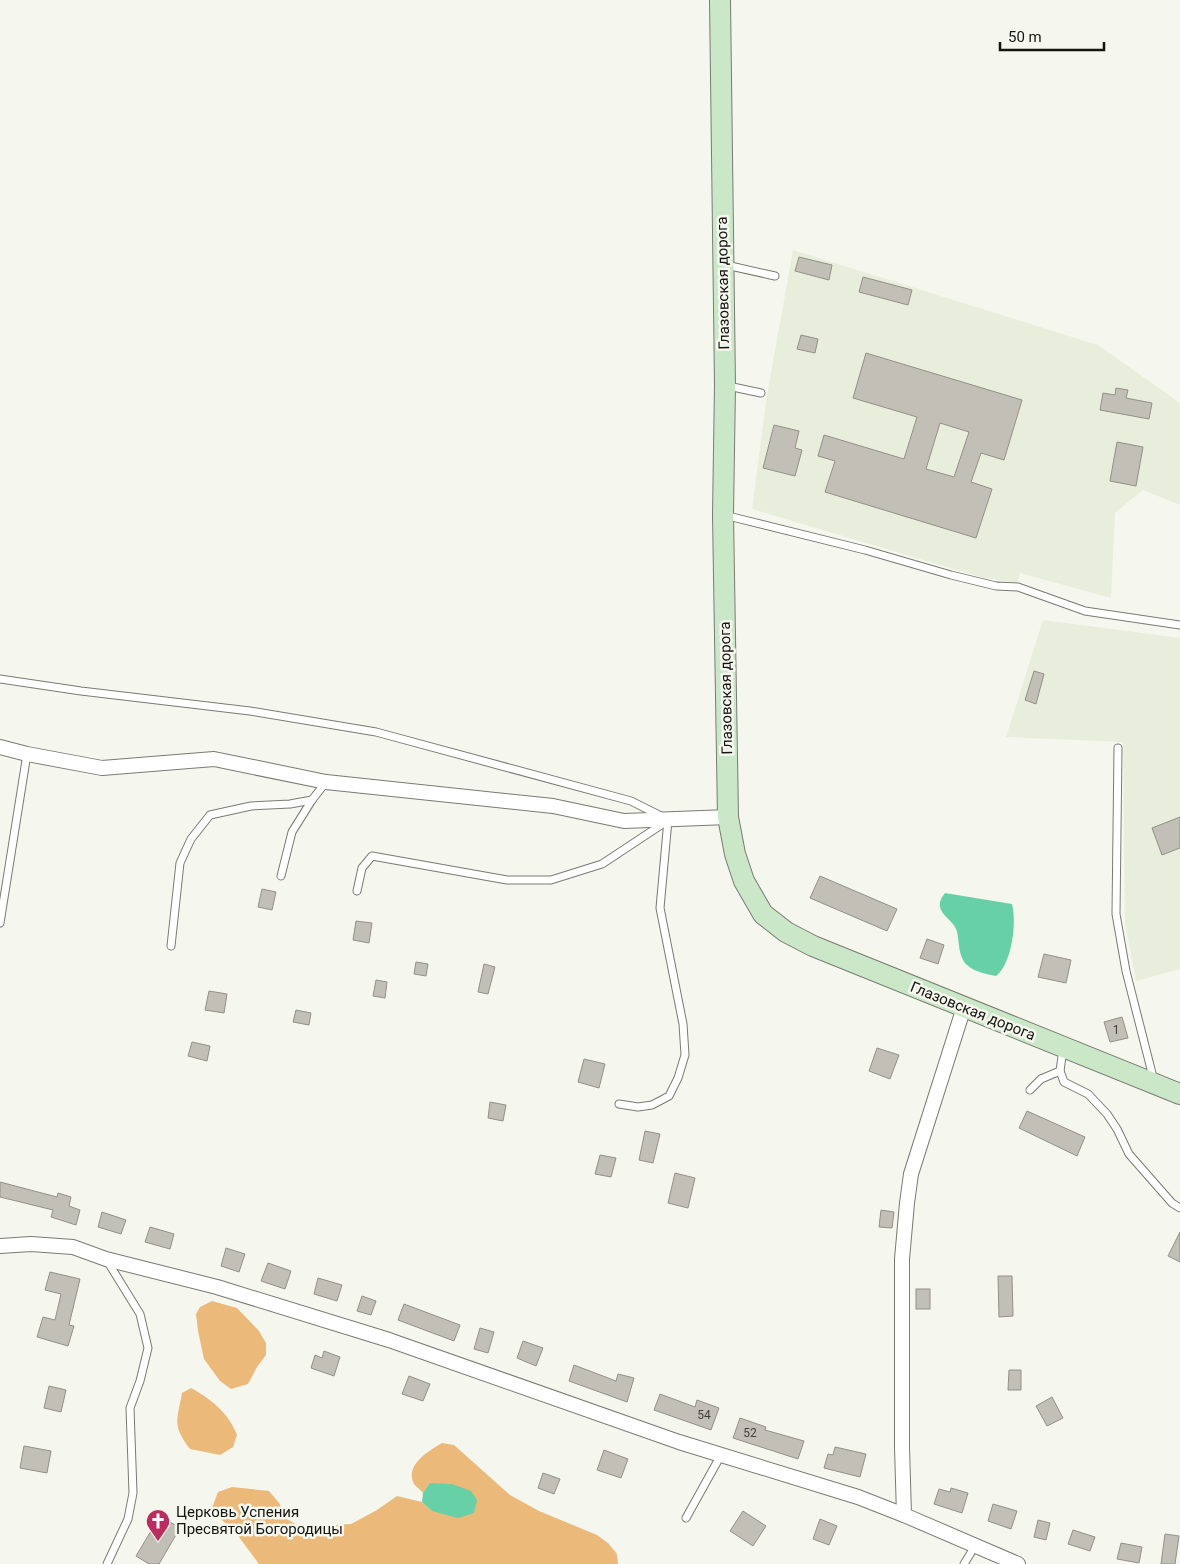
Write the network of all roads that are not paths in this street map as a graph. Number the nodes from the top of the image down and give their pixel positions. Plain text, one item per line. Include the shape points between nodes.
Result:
1 (720, 0) edge
2 (723, 265) junction
3 (775, 276) dead end
4 (725, 385) junction
5 (761, 393) dead end
6 (723, 515) junction
7 (1180, 625) edge
8 (0, 679) edge
9 (0, 748) edge
10 (1118, 748) dead end
11 (27, 754) junction
12 (326, 782) junction
13 (312, 800) junction
14 (728, 816) junction
15 (668, 820) junction
16 (280, 876) dead end
17 (357, 891) dead end
18 (0, 923) edge
19 (171, 946) dead end
20 (964, 1007) junction
21 (1063, 1046) junction
22 (1060, 1071) junction
23 (1155, 1083) junction
24 (1030, 1090) dead end
25 (1180, 1094) edge
26 (619, 1104) dead end
27 (1180, 1208) edge
28 (0, 1246) edge
29 (106, 1259) junction
30 (721, 1455) junction
31 (904, 1515) junction
32 (686, 1518) dead end
33 (975, 1546) junction
34 (107, 1564) edge
35 (964, 1564) edge
36 (1018, 1564) edge

1 - 2 street, Глазовская дорога
2 - 3 lane
2 - 4 street, Глазовская дорога
4 - 5 lane
4 - 6 street, Глазовская дорога
6 - 7 lane via 951,575 1018,588 1085,611
6 - 14 street, Глазовская дорога
8 - 15 lane via 250,711 376,732 631,801
9 - 11 street
10 - 23 lane via 1116,914 1126,971
11 - 12 street via 102,768 214,759
11 - 18 lane
12 - 13 lane
12 - 15 street via 553,806 624,821
13 - 16 lane via 292,832
13 - 19 lane via 251,806 210,815 191,839 180,863
14 - 15 street
14 - 20 street, Глазовская дорога via 744,881 763,914 786,932 813,946
15 - 17 lane via 602,864 551,880 507,880 372,856 362,868
15 - 26 lane via 660,908 683,1024 685,1055 669,1096 652,1105
20 - 21 street, Глазовская дорога
20 - 31 street via 911,1174 907,1203 902,1259
21 - 22 lane
21 - 23 street, Глазовская дорога
22 - 24 lane via 1041,1079
22 - 27 lane via 1064,1082 1088,1094 1107,1114 1129,1154
23 - 25 street, Глазовская дорога
28 - 29 street via 73,1247
29 - 30 street via 217,1287 388,1340
29 - 34 lane via 140,1314 148,1348 130,1408 133,1493 128,1519
30 - 31 street via 858,1497
30 - 32 lane
31 - 33 street
33 - 35 lane
33 - 36 street

